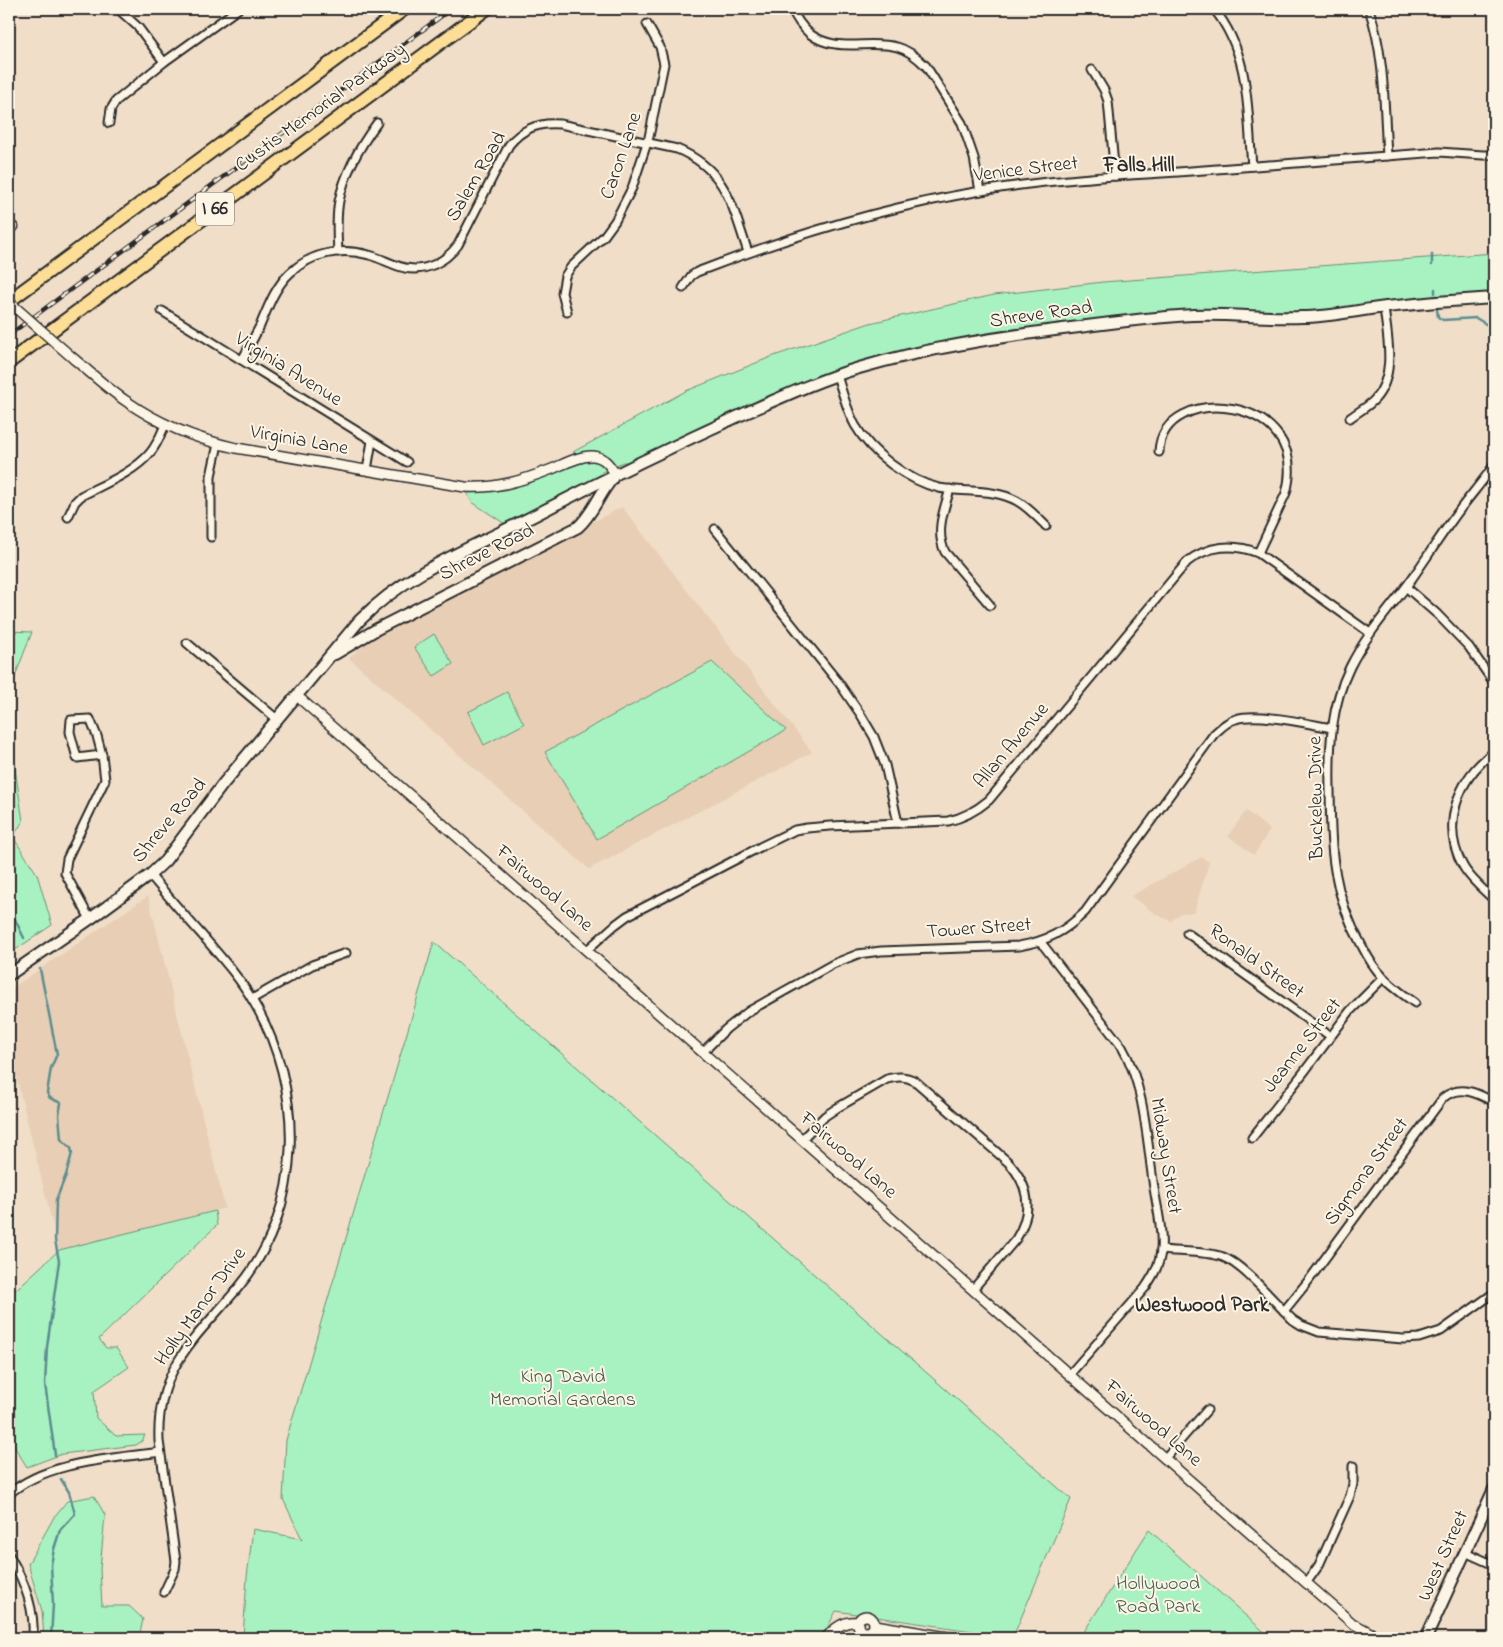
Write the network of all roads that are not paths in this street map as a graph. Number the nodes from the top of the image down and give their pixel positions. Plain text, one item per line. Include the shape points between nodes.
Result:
1 (118, 9) edge
2 (238, 9) edge
3 (404, 9) edge
4 (486, 9) edge
5 (792, 9) edge
6 (1214, 9) edge
7 (1369, 9) edge
8 (647, 24) dead end
9 (164, 62) junction
10 (1092, 70) dead end
11 (109, 123) dead end
12 (377, 124) dead end
13 (646, 142) junction
14 (1494, 155) edge
15 (1387, 156) junction
16 (1252, 166) junction
17 (1115, 176) junction
18 (980, 191) junction
19 (338, 252) junction
20 (748, 252) junction
21 (683, 288) dead end
22 (1494, 298) edge
23 (9, 301) edge
24 (1384, 307) junction
25 (162, 311) dead end
26 (567, 312) dead end
27 (242, 360) junction
28 (9, 362) edge
29 (837, 376) junction
30 (1350, 418) dead end
31 (165, 425) junction
32 (372, 441) junction
33 (218, 444) junction
34 (1159, 452) dead end
35 (406, 462) dead end
36 (367, 470) junction
37 (1493, 470) edge
38 (616, 475) junction
39 (950, 489) junction
40 (584, 490) junction
41 (592, 508) junction
42 (68, 517) dead end
43 (1046, 526) dead end
44 (715, 529) dead end
45 (211, 537) dead end
46 (1258, 553) junction
47 (1406, 587) junction
48 (990, 605) dead end
49 (1370, 633) junction
50 (187, 643) dead end
51 (329, 658) junction
52 (1494, 683) edge
53 (298, 696) junction
54 (278, 720) junction
55 (1332, 728) junction
56 (1494, 752) edge
57 (102, 755) junction
58 (898, 823) junction
59 (150, 875) junction
60 (1494, 900) edge
61 (90, 919) junction
62 (1188, 933) dead end
63 (1040, 941) junction
64 (587, 950) junction
65 (346, 953) dead end
66 (9, 975) edge
67 (1384, 978) junction
68 (252, 999) junction
69 (1415, 1003) dead end
70 (1330, 1036) junction
71 (704, 1052) junction
72 (1494, 1102) edge
73 (1252, 1138) dead end
74 (802, 1139) junction
75 (1162, 1250) junction
76 (973, 1289) junction
77 (1494, 1293) edge
78 (1284, 1311) junction
79 (1070, 1374) junction
80 (1207, 1410) dead end
81 (160, 1452) junction
82 (1166, 1458) junction
83 (1353, 1466) dead end
84 (1494, 1489) edge
85 (9, 1494) edge
86 (1466, 1552) junction
87 (9, 1555) edge
88 (1494, 1564) edge
89 (1307, 1582) junction
90 (164, 1592) dead end
91 (33, 1638) edge
92 (826, 1638) edge
93 (953, 1638) edge
94 (1380, 1638) edge
95 (1426, 1638) edge

1 - 9 street via 138,27
2 - 9 street
3 - 23 highway, Custis Memorial Parkway / I 66
4 - 28 highway, Custis Memorial Parkway / I 66
5 - 18 street via 806,30 823,41 844,45 888,45 919,59 962,123 974,158
6 - 16 street via 1232,36 1243,70
7 - 15 street via 1380,61
8 - 13 street, Caron Lane via 660,47 664,64
9 - 11 street via 116,101
10 - 17 street via 1108,101
12 - 19 street via 362,144 343,187 337,215
13 - 19 street, Salem Road via 560,124 532,127 509,145 458,245 446,258 428,267 413,269 369,255
13 - 20 street, Salem Road via 678,149 711,170 728,194
13 - 26 street, Caron Lane via 632,188 615,221 566,276 562,293
14 - 15 street, Venice Street via 1439,152
15 - 16 street, Venice Street
16 - 17 street, Venice Street
17 - 18 street, Venice Street
18 - 20 street, Venice Street via 859,217
19 - 27 street, Salem Road via 312,258 290,273 274,295
20 - 21 street, Venice Street via 697,272
22 - 24 main road, Shreve Road
23 - 31 street, Virginia Lane, bridge via 124,400
24 - 29 main road, Shreve Road via 1300,318 1193,315 1023,334 909,356
24 - 30 street via 1389,361 1386,384 1375,400
25 - 27 street, Virginia Avenue
27 - 32 street, Virginia Avenue
29 - 38 main road, Shreve Road via 722,424
29 - 39 street via 855,425 868,443 912,479
31 - 33 street, Virginia Lane
31 - 42 street via 152,451 143,460 81,496
32 - 35 street, Virginia Avenue
32 - 36 street
33 - 36 street, Virginia Lane
33 - 45 street via 211,476
34 - 46 street via 1161,439 1171,423 1204,408 1237,409 1260,418 1271,427 1285,446 1289,459 1289,483
36 - 38 street, Virginia Lane via 478,488 507,484 591,456 602,458
37 - 47 street, Buckelew Drive via 1453,519
38 - 40 main road, Shreve Road
38 - 41 main road, Shreve Road
39 - 43 street via 1007,497 1026,507
39 - 48 street via 940,526 942,544 945,552
40 - 41 main road via 592,496
40 - 51 main road, Shreve Road via 411,578 366,614
41 - 51 main road, Shreve Road via 578,526 377,629
44 - 58 street via 862,716 883,759
46 - 49 street, Allan Avenue
46 - 58 street, Allan Avenue via 1228,546 1204,552 1187,562 985,803 955,819
47 - 49 street, Buckelew Drive
47 - 52 street via 1469,647
49 - 55 street, Buckelew Drive via 1344,682
50 - 54 street
51 - 53 main road, Shreve Road
53 - 54 main road, Shreve Road
53 - 64 street, Fairwood Lane
54 - 59 main road, Shreve Road
55 - 63 street, Tower Street via 1260,717 1236,719 1221,727 1085,912 1065,929
55 - 67 street, Buckelew Drive via 1329,749 1330,827 1337,884 1352,930
56 - 60 street via 1482,761 1465,783 1455,806 1452,830 1456,852 1464,868
57 - 57 street via 90,720 71,720 70,732 77,758
57 - 61 street via 105,780 67,859 65,873
58 - 64 street, Allan Avenue via 807,828 787,834 627,916
59 - 61 main road, Shreve Road
59 - 68 street, Holly Manor Drive via 236,975
61 - 66 main road, Shreve Road
62 - 70 street, Ronald Street
63 - 71 street, Tower Street via 1019,946 858,954 833,964 749,1011
63 - 75 street, Midway Street via 1122,1047 1136,1076
64 - 71 street, Fairwood Lane
65 - 68 street via 306,968
67 - 69 street, Buckelew Drive
67 - 70 street, Jeanne Street
68 - 81 street, Holly Manor Drive via 271,1037 285,1082 290,1130 285,1185 276,1220 256,1263 239,1288 187,1347 169,1377 160,1407
70 - 73 street, Jeanne Street
71 - 74 street, Fairwood Lane
72 - 78 street, Sigmona Street via 1462,1090 1442,1098
74 - 76 street, Fairwood Lane
74 - 76 street via 837,1108 887,1079 904,1076 915,1081 1001,1156 1014,1168 1024,1186 1025,1219 1016,1239
75 - 78 street via 1226,1258 1242,1269
75 - 79 street, Midway Street via 1145,1288
76 - 79 street, Fairwood Lane
77 - 78 street via 1441,1331 1419,1338 1319,1332 1301,1325
79 - 82 street, Fairwood Lane
80 - 82 street
81 - 85 street via 53,1470
81 - 90 street, Holly Manor Drive via 176,1561
82 - 89 street, Fairwood Lane
83 - 89 street via 1350,1496 1319,1565
84 - 86 main road, West Street
86 - 88 street
86 - 95 main road, West Street
87 - 91 street via 29,1601
89 - 94 street, Fairwood Lane via 1352,1623
92 - 93 street via 837,1627 868,1616 873,1618 874,1625

